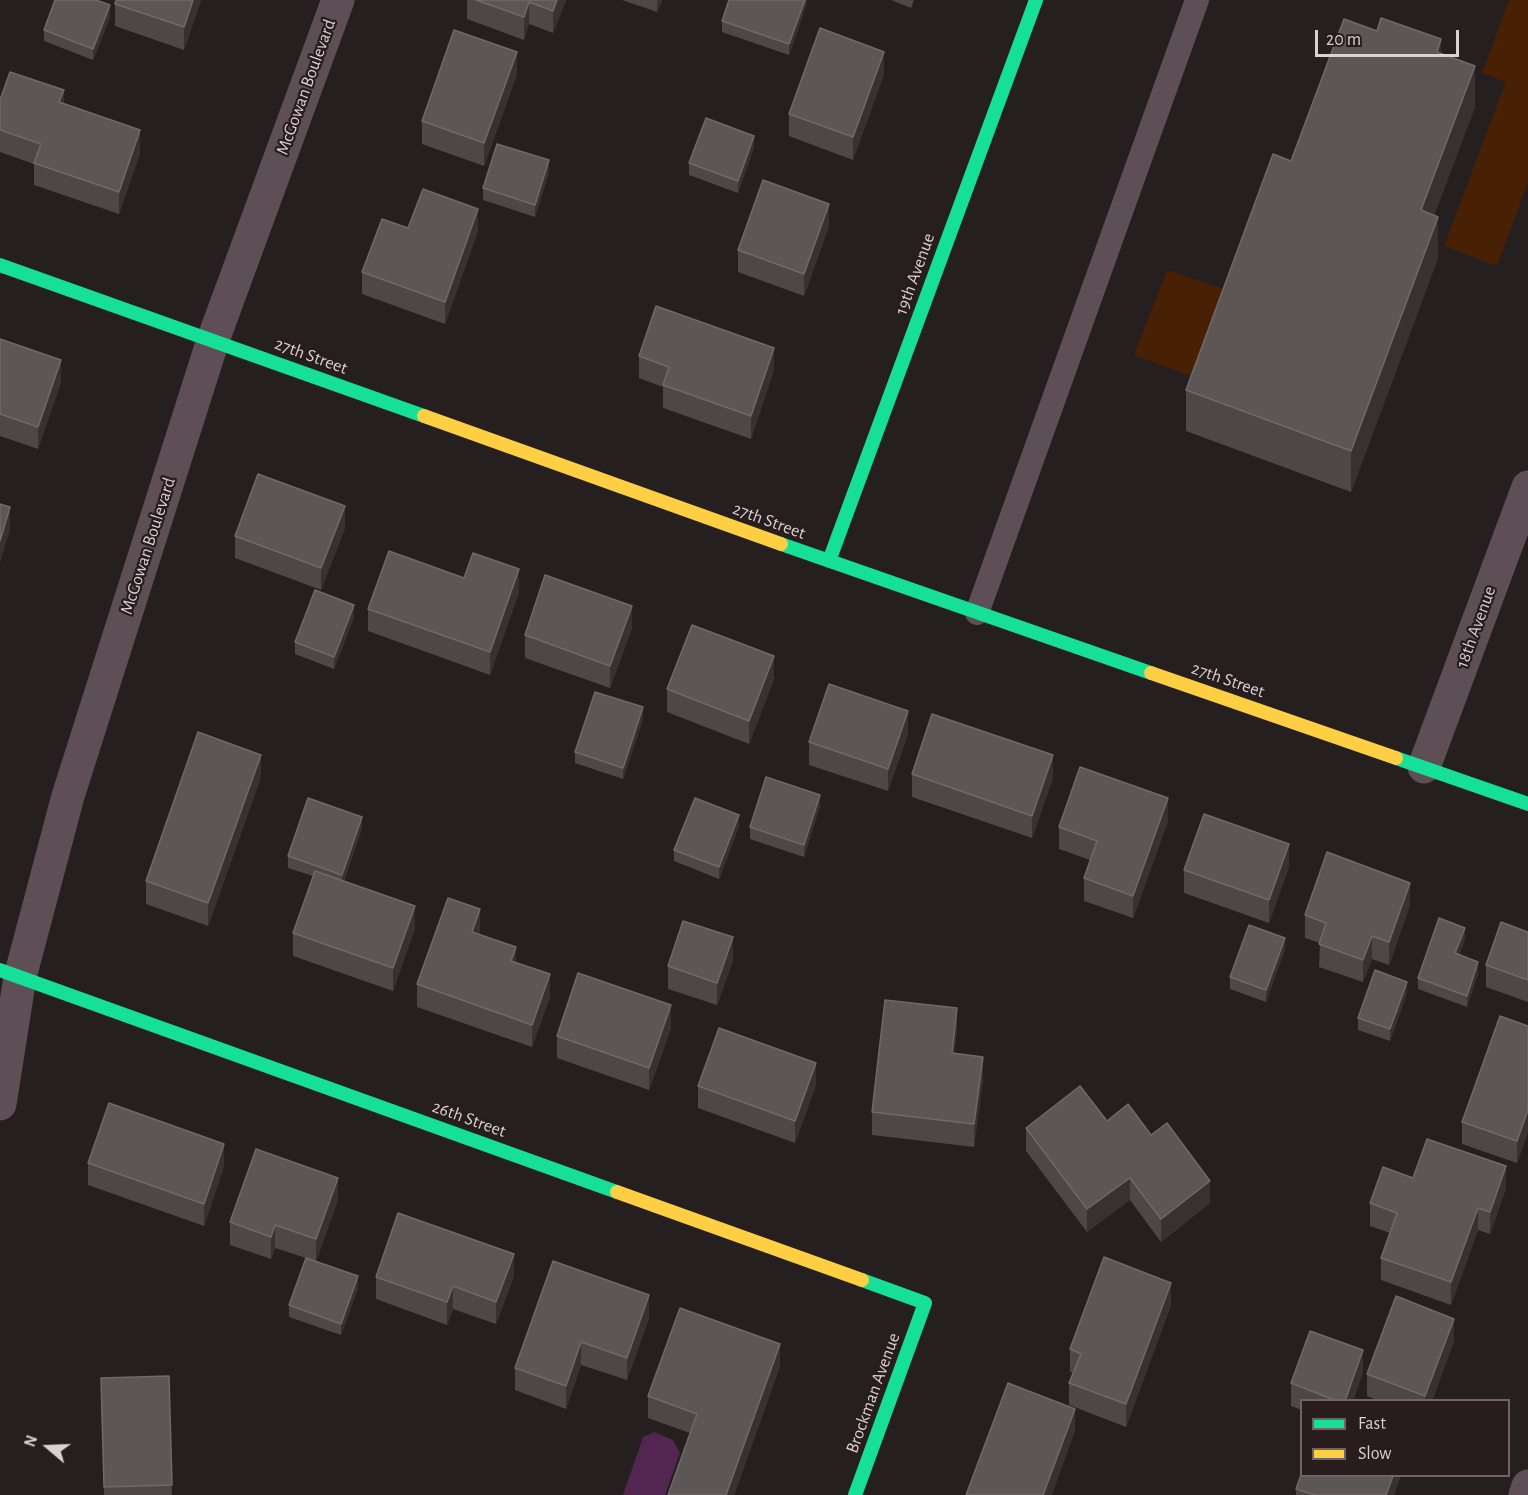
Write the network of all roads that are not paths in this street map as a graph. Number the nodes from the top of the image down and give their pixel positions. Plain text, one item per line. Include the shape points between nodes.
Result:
1 (338, 0) edge
2 (1035, 0) edge
3 (1197, 0) edge
4 (0, 265) edge
5 (213, 340) junction
6 (1528, 487) edge
7 (829, 561) junction
8 (977, 613) junction
9 (1424, 767) junction
10 (1528, 804) edge
11 (10, 974) edge
12 (0, 1104) edge
13 (925, 1303) joint
14 (1528, 1486) edge
15 (855, 1495) edge
16 (1525, 1495) edge

1 - 5 street, McGowan Boulevard
2 - 7 street, 19th Avenue
3 - 8 lane
4 - 5 street, 27th Street
5 - 7 street, 27th Street
5 - 11 street, McGowan Boulevard
6 - 9 street, 18th Avenue
7 - 8 street, 27th Street
8 - 9 street, 27th Street
9 - 10 street, 27th Street
11 - 12 street, McGowan Boulevard
11 - 13 street, 26th Street
13 - 15 street, Brockman Avenue
14 - 16 street

